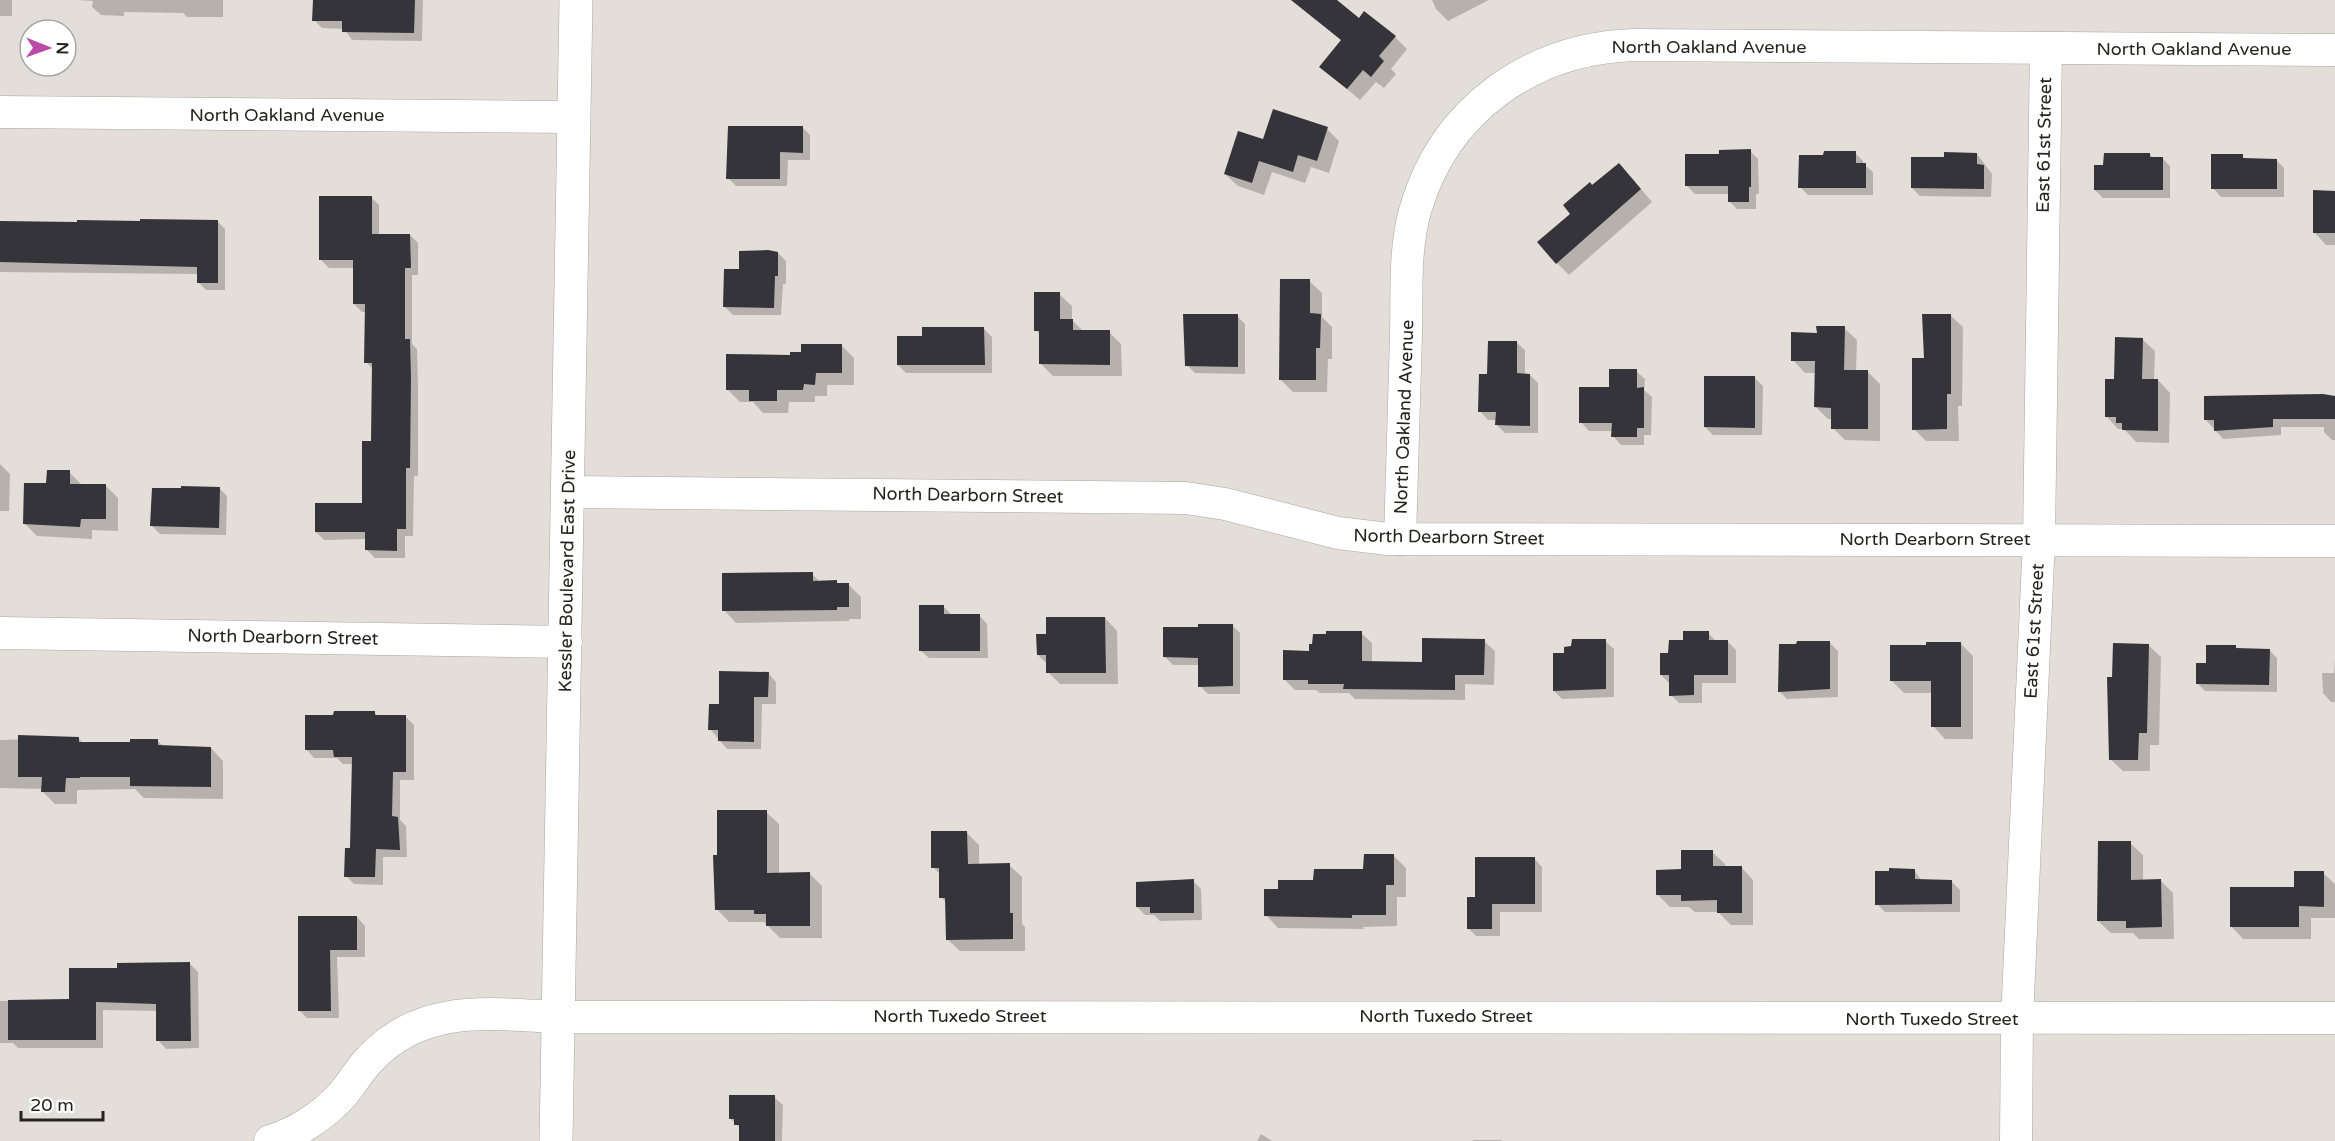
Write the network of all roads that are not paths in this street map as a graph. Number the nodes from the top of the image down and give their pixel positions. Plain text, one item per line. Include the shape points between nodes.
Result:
1 (576, 0) edge
2 (2046, 48) junction
3 (2335, 50) edge
4 (0, 112) edge
5 (574, 117) junction
6 (568, 492) junction
7 (1400, 539) junction
8 (2038, 539) junction
9 (2335, 541) edge
10 (0, 633) edge
11 (566, 642) junction
12 (558, 1017) junction
13 (2335, 1018) edge
14 (2017, 1019) junction
15 (270, 1141) edge
16 (556, 1141) edge
17 (2016, 1141) edge

1 - 5 main road, Kessler Boulevard East Drive
2 - 3 street, North Oakland Avenue
2 - 7 street, North Oakland Avenue via 1609,46 1558,57 1491,95 1448,142 1415,212 1408,263
2 - 8 street, East 61st Street
4 - 5 street, North Oakland Avenue
5 - 6 main road, Kessler Boulevard East Drive
6 - 7 street, North Dearborn Street via 1186,498 1338,533
6 - 11 main road, Kessler Boulevard East Drive
7 - 8 street, North Dearborn Street
8 - 9 street, North Dearborn Street
8 - 14 street, East 61st Street
10 - 11 street, North Dearborn Street
11 - 12 main road, Kessler Boulevard East Drive
12 - 14 street, North Tuxedo Street
12 - 15 street, North Tuxedo Street via 475,1013 425,1022 391,1040 372,1056 323,1113
12 - 16 main road, Kessler Boulevard East Drive
13 - 14 street, North Tuxedo Street
14 - 17 street, East 61st Street

